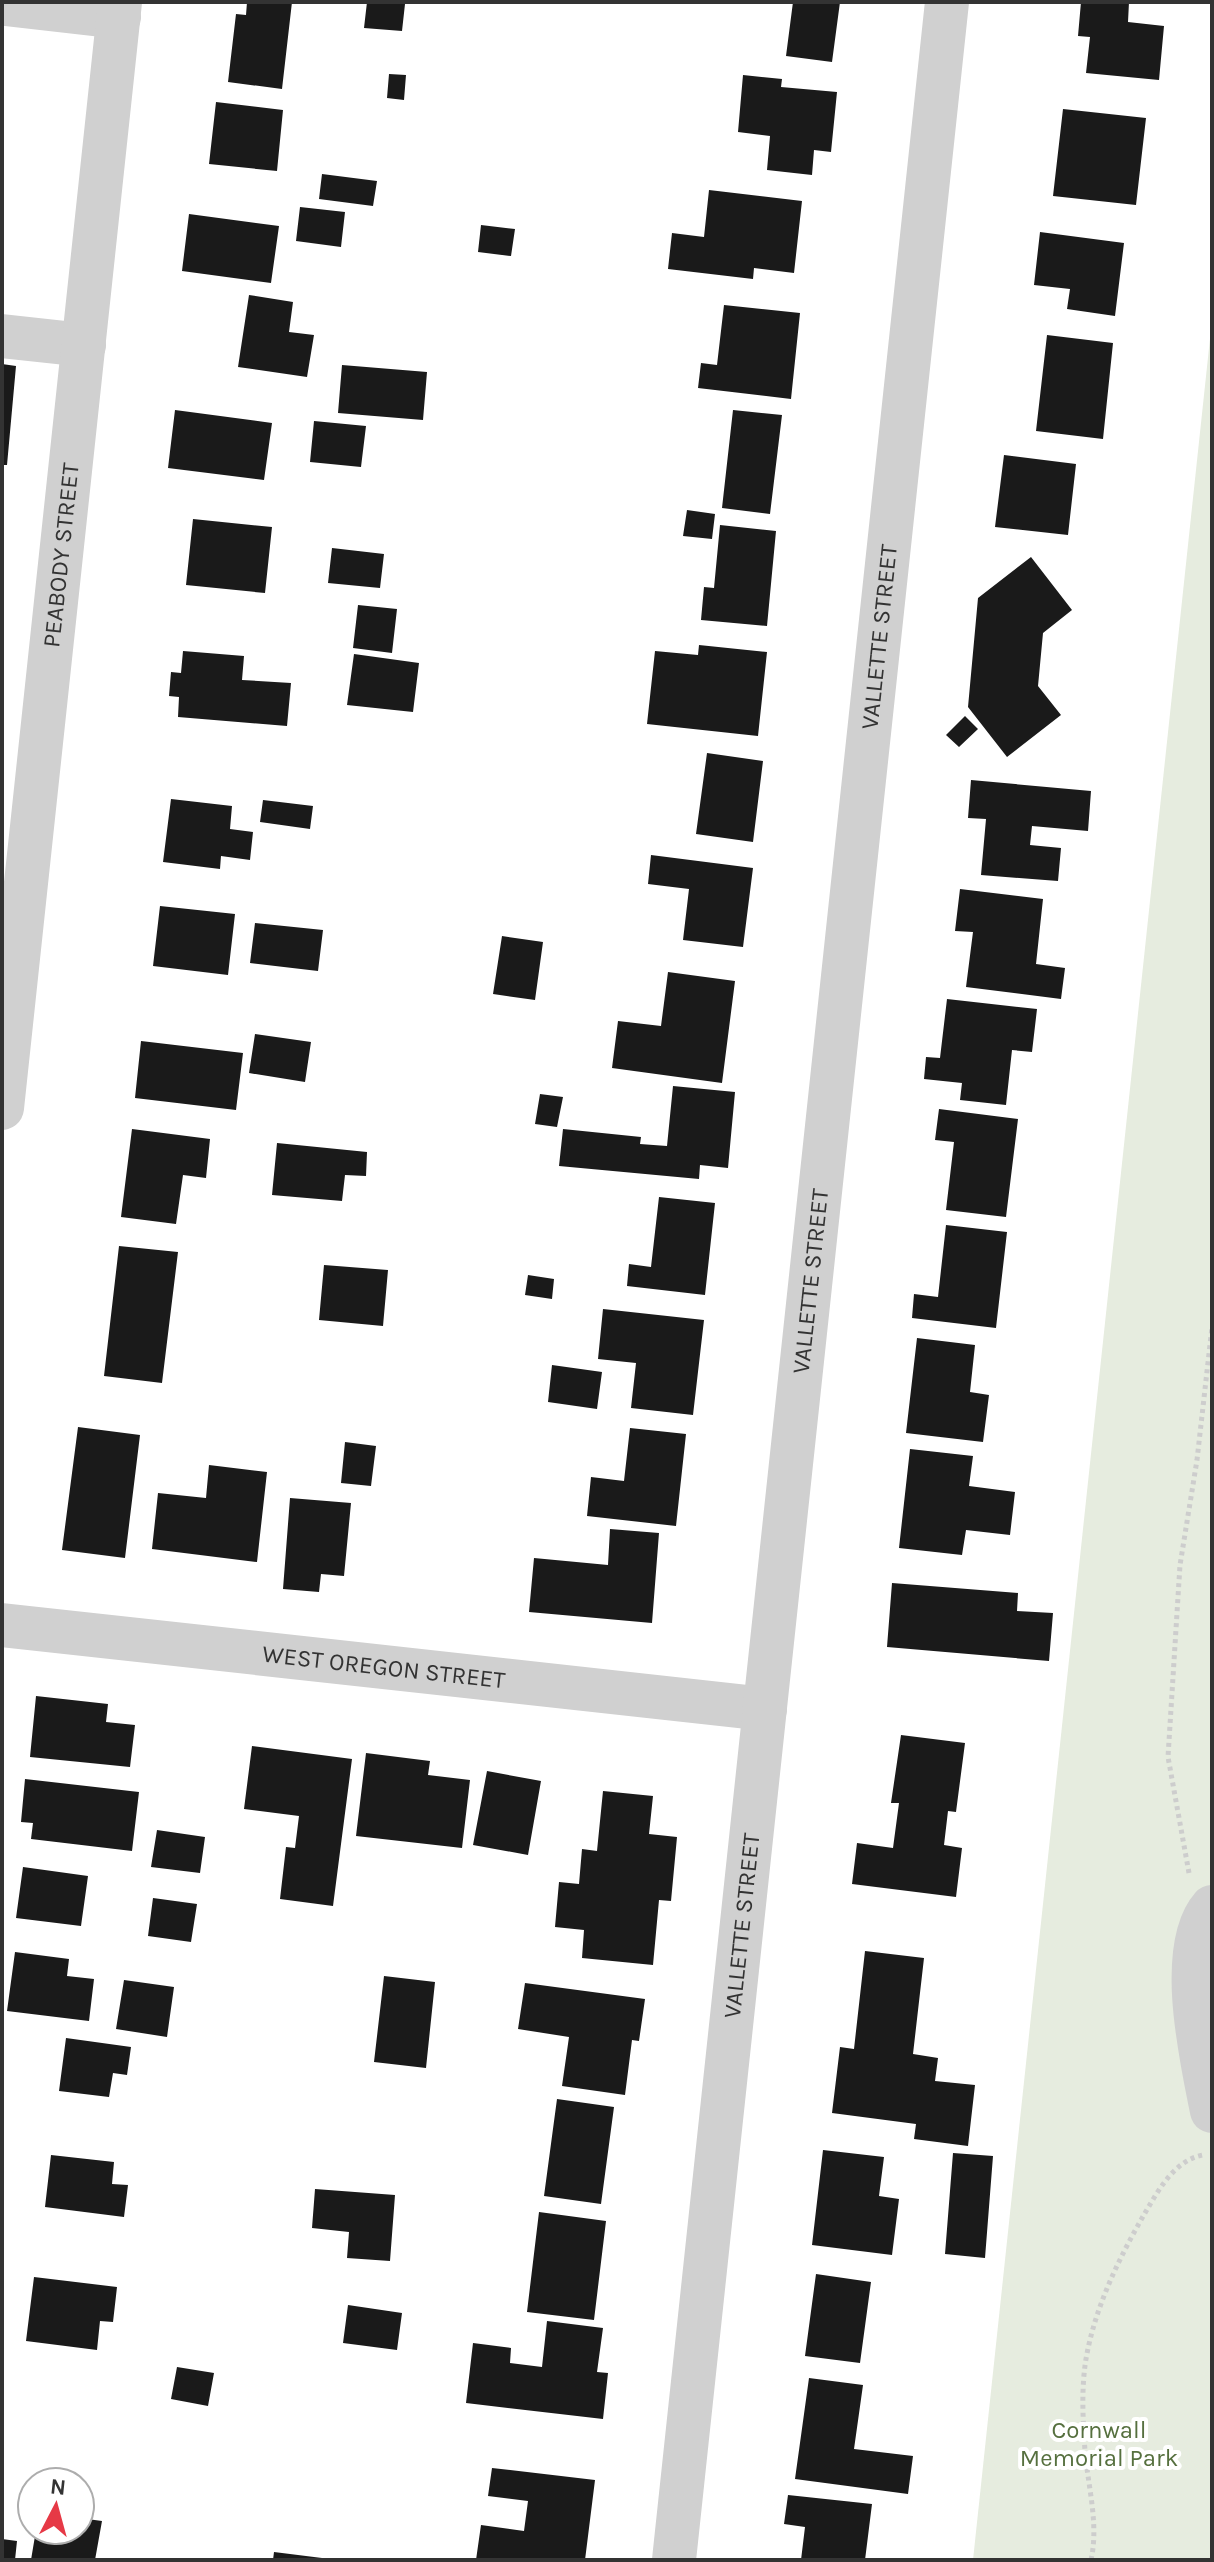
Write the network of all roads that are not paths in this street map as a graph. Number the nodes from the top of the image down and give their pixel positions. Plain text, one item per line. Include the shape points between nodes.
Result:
1 (947, 2) edge
2 (120, 10) edge
3 (4, 14) edge
4 (2, 336) edge
5 (84, 345) junction
6 (2, 1108) edge
7 (2, 1625) edge
8 (765, 1709) junction
9 (1210, 1909) edge
10 (1212, 2111) edge
11 (674, 2560) edge

1 - 8 street, VALLETTE STREET
2 - 3 street
2 - 5 street, PEABODY STREET
4 - 5 street
5 - 6 street, PEABODY STREET
7 - 8 street, WEST OREGON STREET
8 - 11 street, VALLETTE STREET
9 - 10 street via 1199,1929 1194,2003

